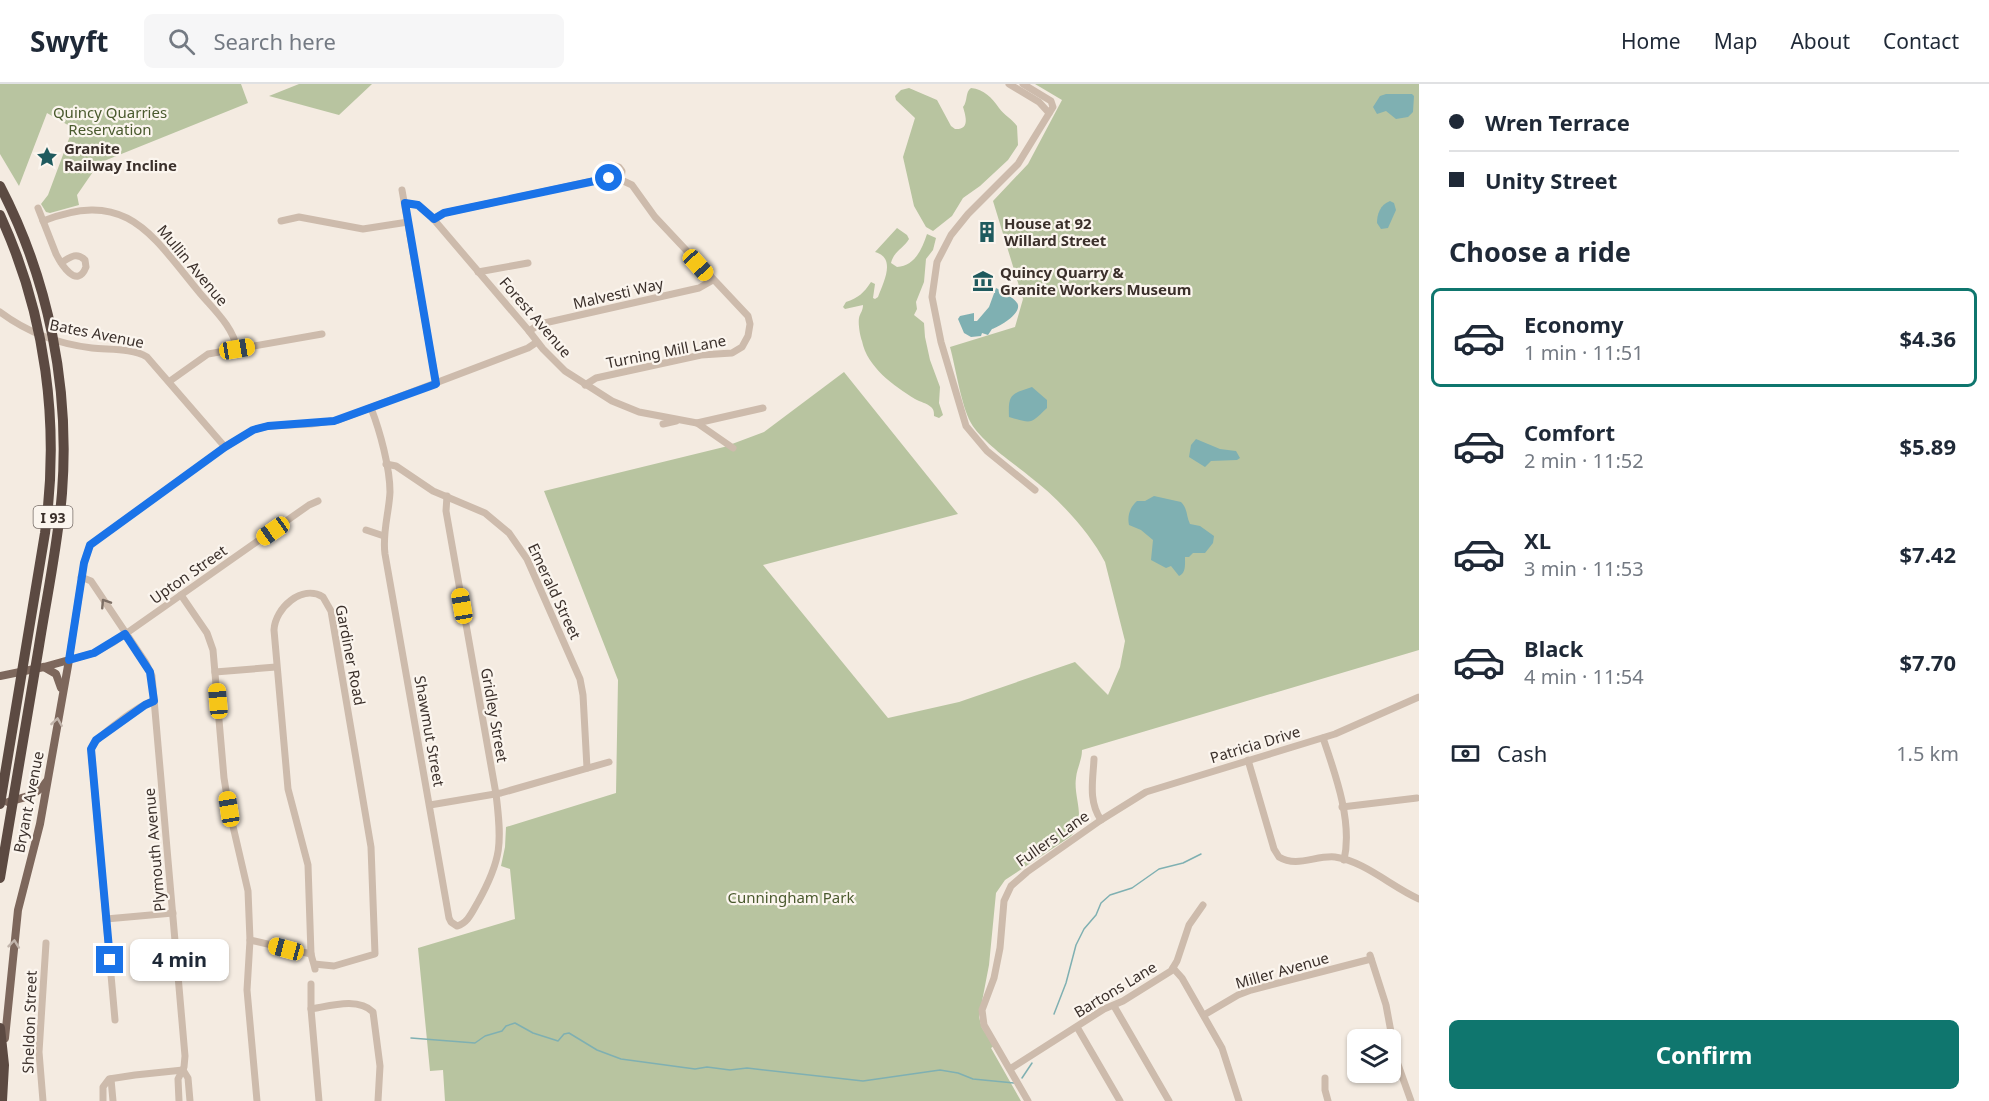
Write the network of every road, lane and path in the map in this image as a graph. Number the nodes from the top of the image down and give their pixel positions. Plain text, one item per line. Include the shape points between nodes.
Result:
1 (1009, 84) edge
2 (1023, 84) edge
3 (1049, 113) junction
4 (602, 179) junction
5 (621, 179) junction
6 (0, 186) edge
7 (402, 190) dead end
8 (0, 197) edge
9 (405, 203) junction
10 (38, 208) dead end
11 (0, 215) edge
12 (434, 219) junction
13 (43, 221) junction
14 (281, 221) dead end
15 (408, 222) junction
16 (0, 227) edge
17 (61, 263) junction
18 (528, 263) dead end
19 (478, 272) junction
20 (713, 280) junction
21 (0, 312) edge
22 (530, 331) junction
23 (322, 334) dead end
24 (537, 342) junction
25 (237, 349) junction
26 (170, 381) junction
27 (436, 384) junction
28 (585, 385) junction
29 (371, 408) junction
30 (763, 408) dead end
31 (678, 420) junction
32 (697, 423) junction
33 (663, 424) dead end
34 (225, 447) junction
35 (733, 448) dead end
36 (386, 464) junction
37 (1035, 490) dead end
38 (447, 496) junction
39 (318, 501) dead end
40 (366, 530) dead end
41 (384, 536) junction
42 (81, 577) junction
43 (181, 595) junction
44 (125, 634) junction
45 (69, 660) junction
46 (44, 667) junction
47 (276, 667) junction
48 (215, 672) junction
49 (1, 676) edge
50 (61, 695) junction
51 (1419, 697) edge
52 (154, 701) junction
53 (1323, 738) junction
54 (1094, 759) dead end
55 (1248, 760) junction
56 (609, 762) dead end
57 (587, 768) junction
58 (0, 771) edge
59 (48, 779) junction
60 (496, 795) junction
61 (1417, 798) dead end
62 (0, 805) edge
63 (430, 805) junction
64 (1342, 807) junction
65 (1101, 820) junction
66 (0, 842) edge
67 (1344, 860) junction
68 (0, 878) edge
69 (1419, 899) edge
70 (1203, 905) dead end
71 (173, 913) junction
72 (106, 919) junction
73 (457, 926) joint
74 (250, 940) junction
75 (46, 943) dead end
76 (311, 954) junction
77 (1173, 968) junction
78 (311, 984) dead end
79 (1114, 1006) junction
80 (310, 1009) junction
81 (1204, 1016) junction
82 (115, 1020) dead end
83 (1077, 1027) junction
84 (0, 1028) edge
85 (4, 1065) junction
86 (1010, 1069) junction
87 (183, 1070) junction
88 (1325, 1078) dead end
89 (111, 1079) junction
90 (4, 1101) edge
91 (43, 1101) edge
92 (103, 1101) edge
93 (113, 1101) edge
94 (179, 1101) edge
95 (190, 1101) edge
96 (257, 1101) edge
97 (319, 1101) edge
98 (378, 1101) edge
99 (1028, 1101) edge
100 (1120, 1101) edge
101 (1169, 1101) edge
102 (1239, 1101) edge
103 (1328, 1101) edge
104 (1411, 1101) edge

1 - 3 street via 1040,102
2 - 3 street via 1051,100
3 - 37 street via 1018,164 951,235 937,262 932,297 966,426 987,451
4 - 5 street
4 - 5 street via 604,170 612,165 622,171
4 - 12 street via 444,213
5 - 20 street via 635,189 652,214
6 - 68 highway, I 93 via 30,255 49,317 60,382 64,460 57,535
7 - 9 street
8 - 66 highway, I 93 via 26,257 41,308 52,362 59,438 51,534
9 - 12 street, Forest Avenue via 418,205
9 - 15 street
10 - 13 street
11 - 62 highway, I 93 via 36,316 47,380 51,445 46,521
12 - 19 street, Forest Avenue
13 - 17 street
13 - 25 street, Mullin Avenue via 95,209 138,224 230,330
14 - 15 street via 299,217 363,229
15 - 27 street
16 - 58 highway, I 93 via 33,328 42,380 46,445 41,521
17 - 17 street via 76,276 86,267 85,260 74,255
18 - 19 street
19 - 22 street, Forest Avenue
20 - 22 street, Malvesti Way via 699,288 540,324
20 - 28 street, Turning Mill Lane via 748,316 749,332 742,347 728,354 701,355 596,378
21 - 26 street, Bates Avenue via 48,339 141,353
22 - 24 street, Forest Avenue
23 - 25 street
24 - 27 street
24 - 28 street, Forest Avenue
25 - 26 street via 205,356
26 - 34 street, Bates Avenue
27 - 29 street
28 - 31 street, Forest Avenue via 628,409
29 - 34 street via 331,422 261,427
29 - 36 street, Shawmut Street
30 - 32 street
31 - 32 street, Forest Avenue
31 - 33 street
32 - 35 street, Forest Avenue
34 - 42 street, Bryant Avenue via 90,545
36 - 38 street, Emerald Street
36 - 41 street, Shawmut Street via 390,492
38 - 57 street, Emerald Street via 490,516 509,532 524,553 580,679
38 - 60 street, Gridley Street via 446,511
39 - 43 street, Upton Street
40 - 41 street
41 - 63 street, Shawmut Street
44 -> 42 street, Plymouth Avenue via 91,581
42 - 45 street, Bryant Avenue
43 - 44 street, Upton Street
43 - 48 street via 209,637
44 - 45 street, Upton Street via 94,653
44 - 52 street, Plymouth Avenue via 150,672
45 - 46 main road
45 - 50 main road, Bryant Avenue
46 - 49 main road
46 - 50 main road via 58,678
47 - 48 street
47 - 76 street, Gardiner Road via 288,789 308,865
47 - 76 street, Gardiner Road via 277,615 303,594 319,595 330,611 371,841 375,954 334,966 315,966
48 - 74 street via 224,778 248,891
59 -> 50 main road, Bryant Avenue
51 - 53 street, Patricia Drive
52 - 71 street, Plymouth Avenue
52 - 72 street via 96,740 91,749
53 - 55 street, Patricia Drive
53 - 64 street
54 - 65 street, Fullers Lane via 1092,799
55 - 65 street, Patricia Drive via 1146,792
55 - 67 street via 1279,857 1289,861 1327,857
56 - 57 street
57 - 60 street
59 - 62 main road via 41,790
85 -> 59 main road, Bryant Avenue via 17,921
60 - 63 street
60 - 73 street, Gridley Street via 501,838 497,862 469,917
61 - 64 street
63 - 73 street, Shawmut Street via 450,920
64 - 67 street
65 - 86 street, Fullers Lane via 1022,875 1005,896 999,954 982,1018
67 - 69 street
70 - 77 street, Bartons Lane via 1189,925
71 - 72 street
71 - 87 street, Plymouth Avenue
72 - 82 street
74 - 76 street
74 - 96 street via 247,990
75 - 91 street, Sheldon Street via 39,1052
77 - 79 street, Bartons Lane
77 - 81 street
78 - 80 street
79 - 83 street, Bartons Lane
79 - 101 street
80 - 97 street
80 - 98 street via 359,1004 373,1012 380,1066
81 - 102 street via 1225,1054
81 - 104 street, Miller Avenue via 1247,992 1370,957 1386,1005 1395,1059
83 - 86 street, Bartons Lane
83 - 100 street
84 - 85 highway
85 - 90 highway
86 - 99 street, Fullers Lane
87 - 89 street
87 - 94 street, Plymouth Avenue via 178,1079
87 - 95 street, Plymouth Avenue via 188,1078
88 - 103 street
89 - 92 street via 103,1087
89 - 93 street

